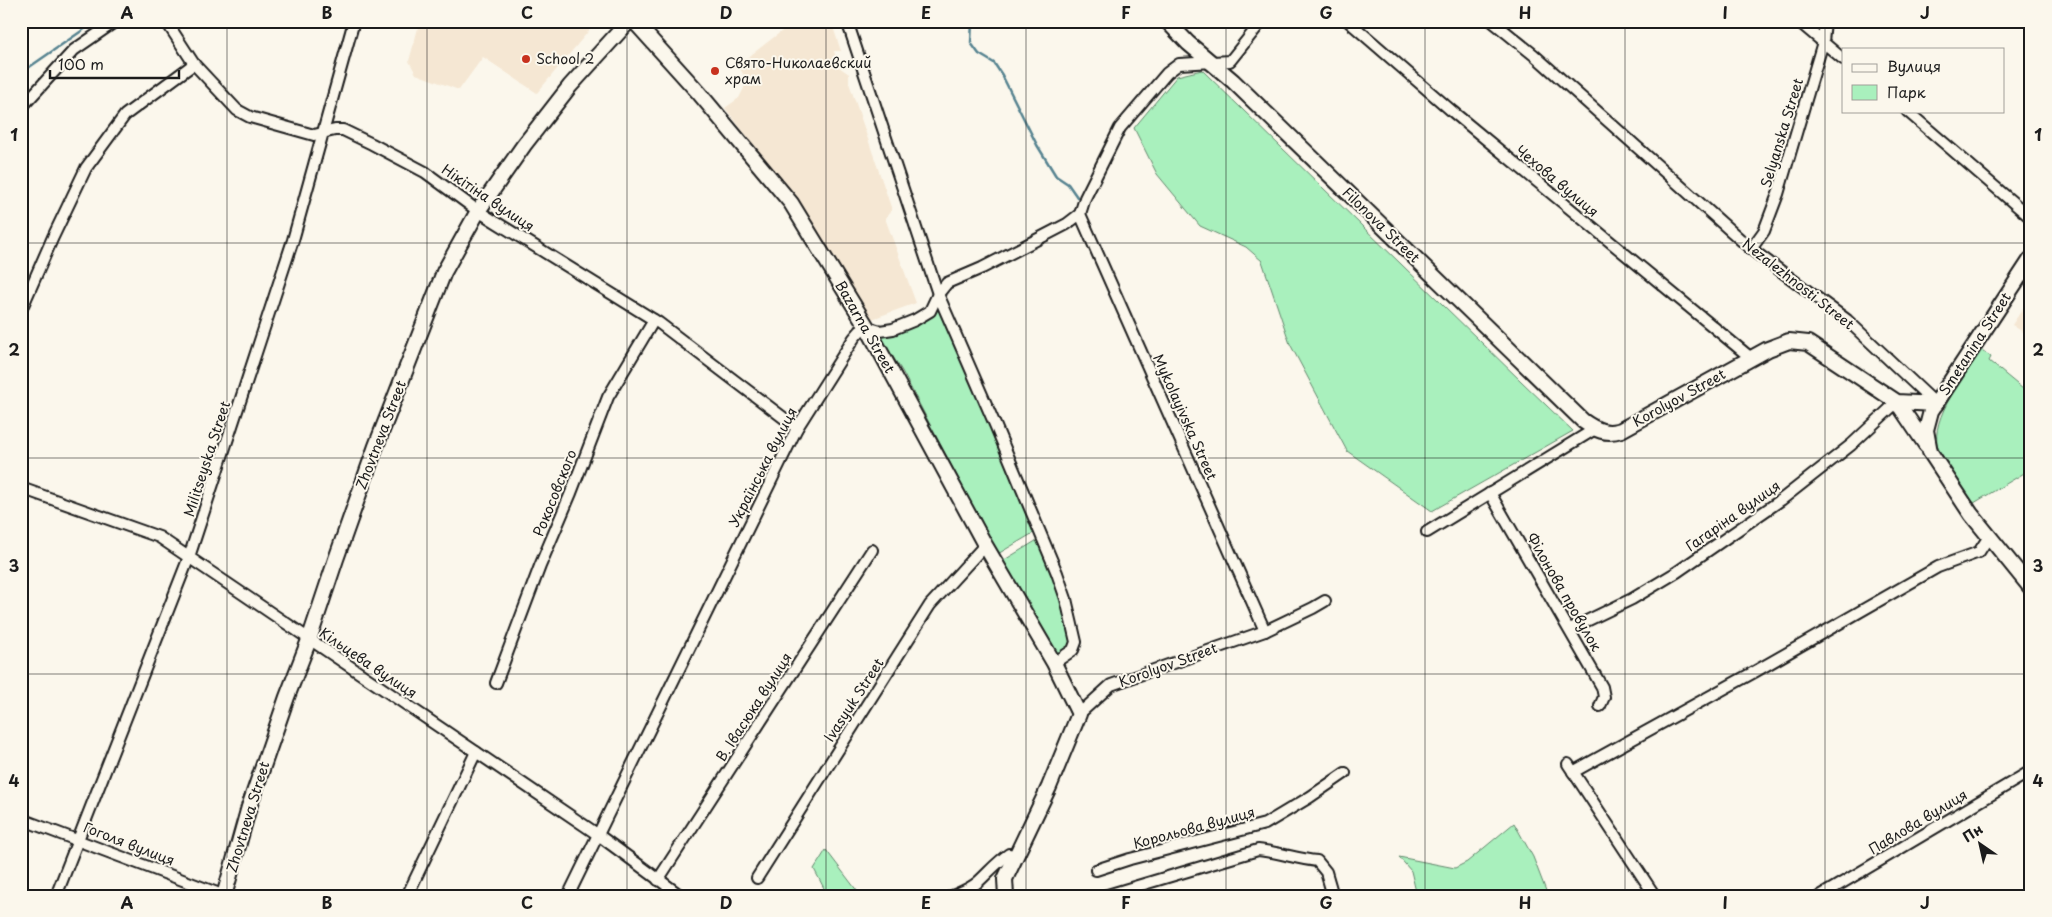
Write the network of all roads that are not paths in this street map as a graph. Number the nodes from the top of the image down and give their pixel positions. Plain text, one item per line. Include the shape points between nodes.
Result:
1 (116, 21) edge
2 (166, 21) edge
3 (354, 21) edge
4 (629, 21) edge
5 (634, 21) edge
6 (847, 21) edge
7 (1166, 21) edge
8 (1262, 21) edge
9 (1348, 21) edge
10 (1492, 21) edge
11 (1798, 21) edge
12 (1825, 21) edge
13 (1823, 42) junction
14 (1842, 58) edge
15 (1210, 61) junction
16 (194, 64) junction
17 (21, 108) edge
18 (1908, 112) edge
19 (324, 133) junction
20 (478, 211) junction
21 (1080, 214) junction
22 (2031, 218) edge
23 (1751, 249) junction
24 (2031, 259) edge
25 (938, 294) junction
26 (21, 310) edge
27 (654, 320) junction
28 (867, 327) junction
29 (1751, 358) junction
30 (1897, 402) junction
31 (1936, 404) junction
32 (796, 428) junction
33 (1595, 429) junction
34 (1930, 452) junction
35 (21, 488) edge
36 (1490, 493) junction
37 (1427, 532) dead end
38 (1988, 538) junction
39 (985, 544) junction
40 (872, 550) dead end
41 (189, 557) junction
42 (2031, 588) edge
43 (1325, 600) dead end
44 (1570, 629) junction
45 (1265, 631) junction
46 (309, 640) junction
47 (1054, 663) junction
48 (496, 683) dead end
49 (1600, 706) dead end
50 (1079, 714) junction
51 (476, 752) junction
52 (2031, 771) edge
53 (1345, 773) dead end
54 (21, 819) edge
55 (597, 834) junction
56 (80, 840) junction
57 (1015, 856) junction
58 (1096, 870) dead end
59 (757, 878) dead end
60 (658, 880) junction
61 (56, 896) edge
62 (224, 896) edge
63 (407, 896) edge
64 (568, 896) edge
65 (681, 896) edge
66 (952, 896) edge
67 (1006, 896) edge
68 (1104, 896) edge
69 (1333, 896) edge
70 (1655, 896) edge
71 (1820, 896) edge

1 - 17 street via 74,50
2 - 16 street, Нікітіна вулиця
3 - 19 street, Militseyska Street
4 - 20 main road, Zhovtneva Street via 570,86
5 - 28 main road, Bazarna Street via 791,203
6 - 25 street
7 - 15 main road, Filonova Street
8 - 15 street via 1230,61
9 - 29 street, Чехова вулиця
10 - 23 street, Nezalezhnosti Street
11 - 13 street
12 - 13 street, Selyanska Street
13 - 14 street
13 - 23 street, Selyanska Street via 1778,194 1764,231
15 - 21 street via 1179,64 1167,73 1120,128
15 - 33 main road, Filonova Street via 1583,421
16 - 19 street, Нікітіна вулиця via 237,110 250,117 314,135
16 - 26 street via 125,115 86,168
18 - 22 street
19 - 20 street, Нікітіна вулиця via 343,130 372,144 425,172
19 - 41 street, Militseyska Street via 293,240
20 - 27 street, Нікітіна вулиця
20 - 46 main road, Zhovtneva Street via 444,272 376,446
21 - 25 street via 1067,224 947,283
21 - 45 street, Mykolayivska Street
23 - 31 street, Nezalezhnosti Street via 1847,320
24 - 31 main road, Smetanina Street
25 - 28 street via 930,311 915,320 880,330
25 - 47 street via 1066,599 1076,642 1073,650
27 - 32 street, Нікітіна вулиця
27 - 48 street, Рокосовского via 608,396
28 - 32 street, Українська вулиця via 854,338
28 - 39 main road, Bazarna Street
29 - 30 main road, Korolyov Street via 1789,341 1808,343
29 - 33 main road, Korolyov Street via 1621,430 1605,432
30 - 31 main road
30 - 34 main road
30 - 44 street, Гагаріна вулиця via 1851,445 1706,552 1632,600
31 - 34 main road via 1926,430
32 - 55 street, Українська вулиця
33 - 36 street
34 - 38 main road
35 - 41 street, Кільцева вулиця via 159,538
36 - 37 street
36 - 44 street, Філонова провулок
38 - 42 main road
38 - 70 street via 1979,552 1938,567 1756,672 1571,768
39 - 47 main road, Bazarna Street
39 - 59 street, Ivasyuk Street via 930,605
40 - 60 street, В. Івасюка вулиця
41 - 46 street, Кільцева вулиця
41 - 56 street, Militseyska Street
43 - 45 street, Korolyov Street
44 - 49 street, Філонова провулок via 1602,687 1604,697
45 - 50 street, Korolyov Street via 1112,685
46 - 51 street, Кільцева вулиця
46 - 62 main road, Zhovtneva Street via 249,807
47 - 50 main road, Bazarna Street
50 - 57 main road, Korolyov Street via 1050,787
51 - 55 street, Кільцева вулиця
51 - 63 street
52 - 71 street, Павлова вулиця
53 - 58 street, Корольова вулиця via 1264,824
54 - 56 street, Гоголя вулиця
55 - 60 street, Кільцева вулиця
55 - 64 street, Українська вулиця
56 - 61 street, Militseyska Street
56 - 62 street, Гоголя вулиця
57 - 66 street via 1009,854 968,889
57 - 67 main road, Korolyov Street via 1005,880
60 - 65 street, Кільцева вулиця
68 - 69 street via 1258,850 1317,861 1326,872

